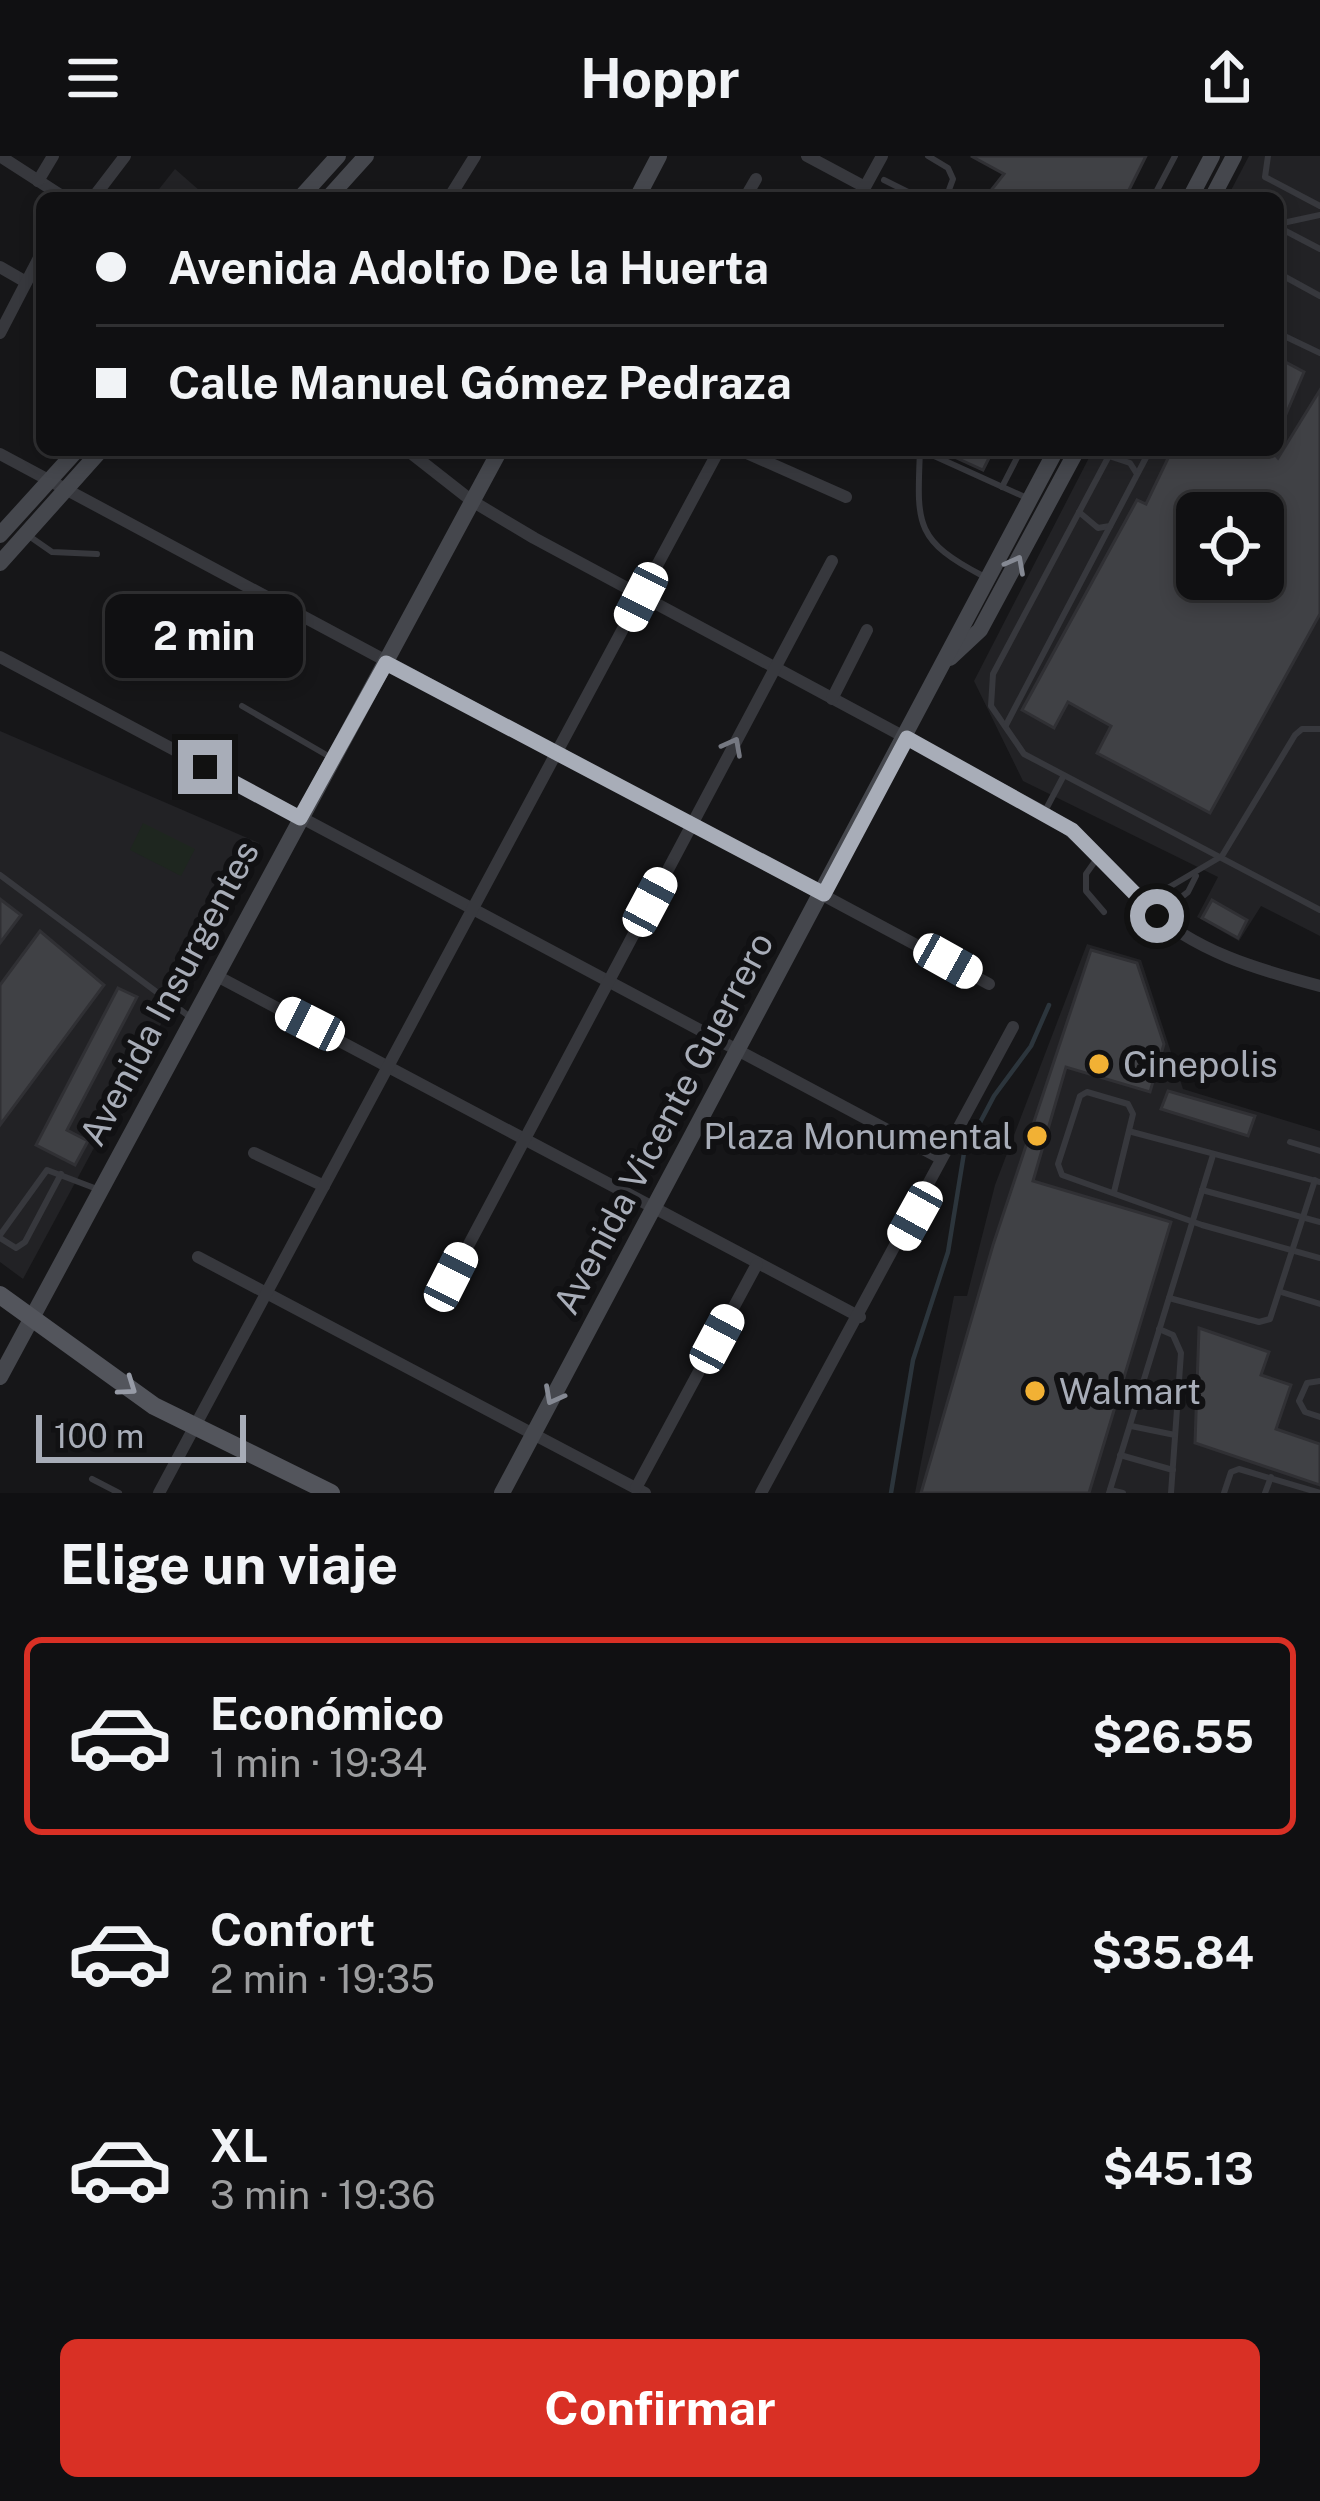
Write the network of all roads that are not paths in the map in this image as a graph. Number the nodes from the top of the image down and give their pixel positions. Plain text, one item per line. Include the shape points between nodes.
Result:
1 (0, 156) edge
2 (53, 156) edge
3 (125, 156) edge
4 (338, 156) edge
5 (475, 156) edge
6 (659, 156) edge
7 (807, 156) edge
8 (928, 156) edge
9 (1175, 156) edge
10 (1212, 156) edge
11 (1234, 156) edge
12 (1268, 156) edge
13 (879, 157) edge
14 (361, 158) edge
15 (756, 179) dead end
16 (884, 180) dead end
17 (38, 181) junction
18 (55, 192) edge
19 (98, 192) edge
20 (305, 192) edge
21 (333, 192) edge
22 (453, 192) edge
23 (640, 192) edge
24 (748, 192) edge
25 (861, 192) edge
26 (862, 192) edge
27 (908, 192) edge
28 (948, 192) edge
29 (1156, 192) edge
30 (1193, 192) edge
31 (1219, 192) edge
32 (1320, 210) edge
33 (1284, 223) edge
34 (1284, 228) edge
35 (1320, 249) edge
36 (36, 263) edge
37 (0, 267) edge
38 (1284, 276) edge
39 (26, 282) junction
40 (1320, 296) edge
41 (0, 333) edge
42 (1284, 336) edge
43 (1320, 353) edge
44 (0, 454) edge
45 (74, 456) edge
46 (94, 456) edge
47 (415, 456) edge
48 (497, 456) edge
49 (716, 456) edge
50 (754, 456) edge
51 (920, 456) edge
52 (933, 456) edge
53 (1018, 456) edge
54 (1054, 456) edge
55 (1073, 456) edge
56 (1109, 456) edge
57 (1117, 456) edge
58 (1147, 456) edge
59 (1137, 474) junction
60 (58, 485) junction
61 (1001, 488) junction
62 (846, 496) dead end
63 (472, 501) junction
64 (1038, 503) junction
65 (1079, 512) junction
66 (1110, 526) junction
67 (26, 534) junction
68 (0, 536) edge
69 (97, 554) dead end
70 (832, 561) dead end
71 (0, 563) edge
72 (986, 578) junction
73 (263, 594) junction
74 (641, 597) junction
75 (204, 628) dead end
76 (867, 630) dead end
77 (234, 649) junction
78 (0, 657) edge
79 (950, 658) junction
80 (253, 660) dead end
81 (386, 663) junction
82 (774, 668) junction
83 (832, 699) junction
84 (242, 706) dead end
85 (1006, 725) junction
86 (1320, 729) edge
87 (907, 738) junction
88 (560, 754) junction
89 (333, 758) junction
90 (1063, 777) junction
91 (1044, 812) junction
92 (300, 818) junction
93 (692, 824) junction
94 (1100, 854) junction
95 (1222, 856) junction
96 (0, 875) edge
97 (1196, 876) junction
98 (824, 894) junction
99 (1142, 903) junction
100 (475, 910) junction
101 (1320, 910) edge
102 (1103, 912) dead end
103 (1157, 916) junction
104 (215, 975) junction
105 (609, 980) junction
106 (989, 984) dead end
107 (1320, 986) edge
108 (193, 1019) junction
109 (1013, 1027) dead end
110 (740, 1052) junction
111 (392, 1066) junction
112 (1131, 1132) junction
113 (523, 1138) junction
114 (1290, 1142) dead end
115 (1320, 1151) edge
116 (254, 1153) dead end
117 (1213, 1155) junction
118 (940, 1158) junction
119 (61, 1174) junction
120 (1317, 1181) edge
121 (324, 1186) junction
122 (1202, 1190) junction
123 (100, 1191) junction
124 (1114, 1192) junction
125 (654, 1209) junction
126 (1304, 1217) junction
127 (1194, 1220) junction
128 (1320, 1222) edge
129 (0, 1236) edge
130 (1294, 1249) junction
131 (198, 1256) dead end
132 (1320, 1258) edge
133 (757, 1264) junction
134 (451, 1277) dead end
135 (268, 1290) junction
136 (1281, 1292) junction
137 (0, 1295) edge
138 (1169, 1298) junction
139 (1320, 1304) edge
140 (860, 1317) junction
141 (32, 1319) junction
142 (1159, 1329) junction
143 (0, 1377) edge
144 (1320, 1381) edge
145 (1142, 1390) junction
146 (1177, 1399) junction
147 (1320, 1418) edge
148 (1131, 1426) junction
149 (194, 1428) junction
150 (532, 1435) junction
151 (1175, 1435) junction
152 (1120, 1455) junction
153 (1173, 1470) junction
154 (1270, 1478) junction
155 (92, 1479) dead end
156 (641, 1491) edge
157 (1109, 1491) edge
158 (1308, 1491) edge
159 (119, 1493) edge
160 (159, 1493) edge
161 (331, 1493) edge
162 (502, 1493) edge
163 (761, 1493) edge
164 (1123, 1493) edge
165 (1171, 1493) edge
166 (1223, 1493) edge
167 (1265, 1493) edge
168 (1320, 1493) edge

1 - 17 street
2 - 17 street
3 - 19 street
4 - 20 street
5 - 22 street
6 - 23 street
7 - 25 street
8 - 28 lane via 948,168
9 - 29 lane
10 - 30 street
11 - 31 street
12 - 32 lane via 1265,177
13 - 26 street
14 - 21 street
15 - 24 street
16 - 27 lane
17 - 18 street
32 - 33 lane
34 - 35 lane
36 - 39 street
37 - 39 street
38 - 40 lane
39 - 41 street
42 - 43 lane
44 - 60 street
45 - 60 street
46 - 60 street
47 - 63 street
48 - 63 street, Avenida Insurgentes
49 - 74 street
50 - 62 street
51 - 72 lane via 926,537
52 - 61 lane
53 - 61 lane
54 - 64 street, Avenida Vicente Guerrero
55 - 64 street, Avenida Vicente Guerrero
56 - 65 lane
57 - 59 lane
58 - 59 lane
59 - 66 lane
60 - 67 street
60 - 68 street
60 - 73 street
61 - 64 lane
63 - 74 street
63 - 81 street, Avenida Insurgentes
64 - 72 street, Avenida Vicente Guerrero
79 -> 64 street, Avenida Vicente Guerrero via 980,630
65 - 66 lane via 1098,528
65 - 85 lane via 993,674 991,706
66 - 85 lane
67 - 69 lane via 52,552
67 - 71 street
70 - 82 street
72 - 79 street, Avenida Vicente Guerrero
73 - 77 lane
73 - 81 street
74 - 82 street
74 - 88 street
75 - 77 lane
76 - 83 street
77 - 80 lane
78 - 92 street
79 - 87 street, Avenida Vicente Guerrero
81 - 88 street
81 - 89 street, Avenida Insurgentes
82 - 83 street
93 -> 82 street
83 - 87 street
84 - 89 lane
85 - 90 lane via 1024,754
86 - 95 lane via 1295,735
87 - 91 street
87 - 98 street, Avenida Vicente Guerrero
88 - 93 street
88 - 100 street
89 - 92 street, Avenida Insurgentes
90 - 91 lane
90 - 95 lane
91 - 94 street
92 - 100 street
92 - 104 street, Avenida Insurgentes
93 - 98 street
93 - 105 street
94 - 99 street
94 - 102 lane via 1086,874 1086,891
95 - 97 lane
95 - 101 lane
96 - 108 lane
97 - 99 lane
97 - 103 lane
98 - 106 street
98 - 110 street, Avenida Vicente Guerrero
99 - 103 street
100 - 105 street
100 - 111 street
103 - 107 street via 1225,958
104 - 108 street, Avenida Insurgentes
104 - 111 street
105 - 110 street
105 - 113 street
108 - 123 street, Avenida Insurgentes
109 - 118 street
110 - 118 street
110 - 125 street, Avenida Vicente Guerrero
111 - 113 street
111 - 121 street
112 - 117 lane
112 - 124 lane
112 - 124 lane via 1127,1104 1080,1096 1058,1171
113 - 125 street
113 - 134 street
114 - 115 lane
116 - 121 street
117 - 120 lane
117 - 122 lane
118 - 140 street
119 - 123 lane
119 - 129 lane via 47,1170
119 - 129 lane via 25,1242 16,1248
120 - 126 lane
121 - 135 street
122 - 126 lane
122 - 127 lane
123 - 141 street, Avenida Insurgentes
124 - 127 lane
125 - 133 street
125 -> 150 street, Avenida Vicente Guerrero
126 - 128 lane
126 - 130 lane
127 - 130 lane
127 - 138 lane
130 - 132 lane
130 - 136 lane
131 - 135 street
133 - 140 street
133 - 156 street
135 - 149 street
135 - 150 street
136 - 138 lane via 1266,1322
136 - 139 lane
137 - 141 main road
138 - 142 lane
140 - 163 street
141 - 143 street, Avenida Insurgentes
141 -> 149 main road
142 - 145 lane
142 - 146 lane via 1179,1342
144 - 147 lane via 1307,1383 1300,1401
145 - 146 lane
145 - 148 lane
146 - 151 lane
148 - 151 lane
148 - 152 lane
149 - 160 street
149 - 161 main road
150 - 156 street
150 - 162 street, Avenida Vicente Guerrero
151 - 153 lane
152 - 153 lane
152 - 157 lane
153 - 165 lane
154 - 158 lane
154 - 166 lane via 1239,1468
154 - 167 lane
155 - 159 lane
157 - 164 lane
158 - 168 lane

